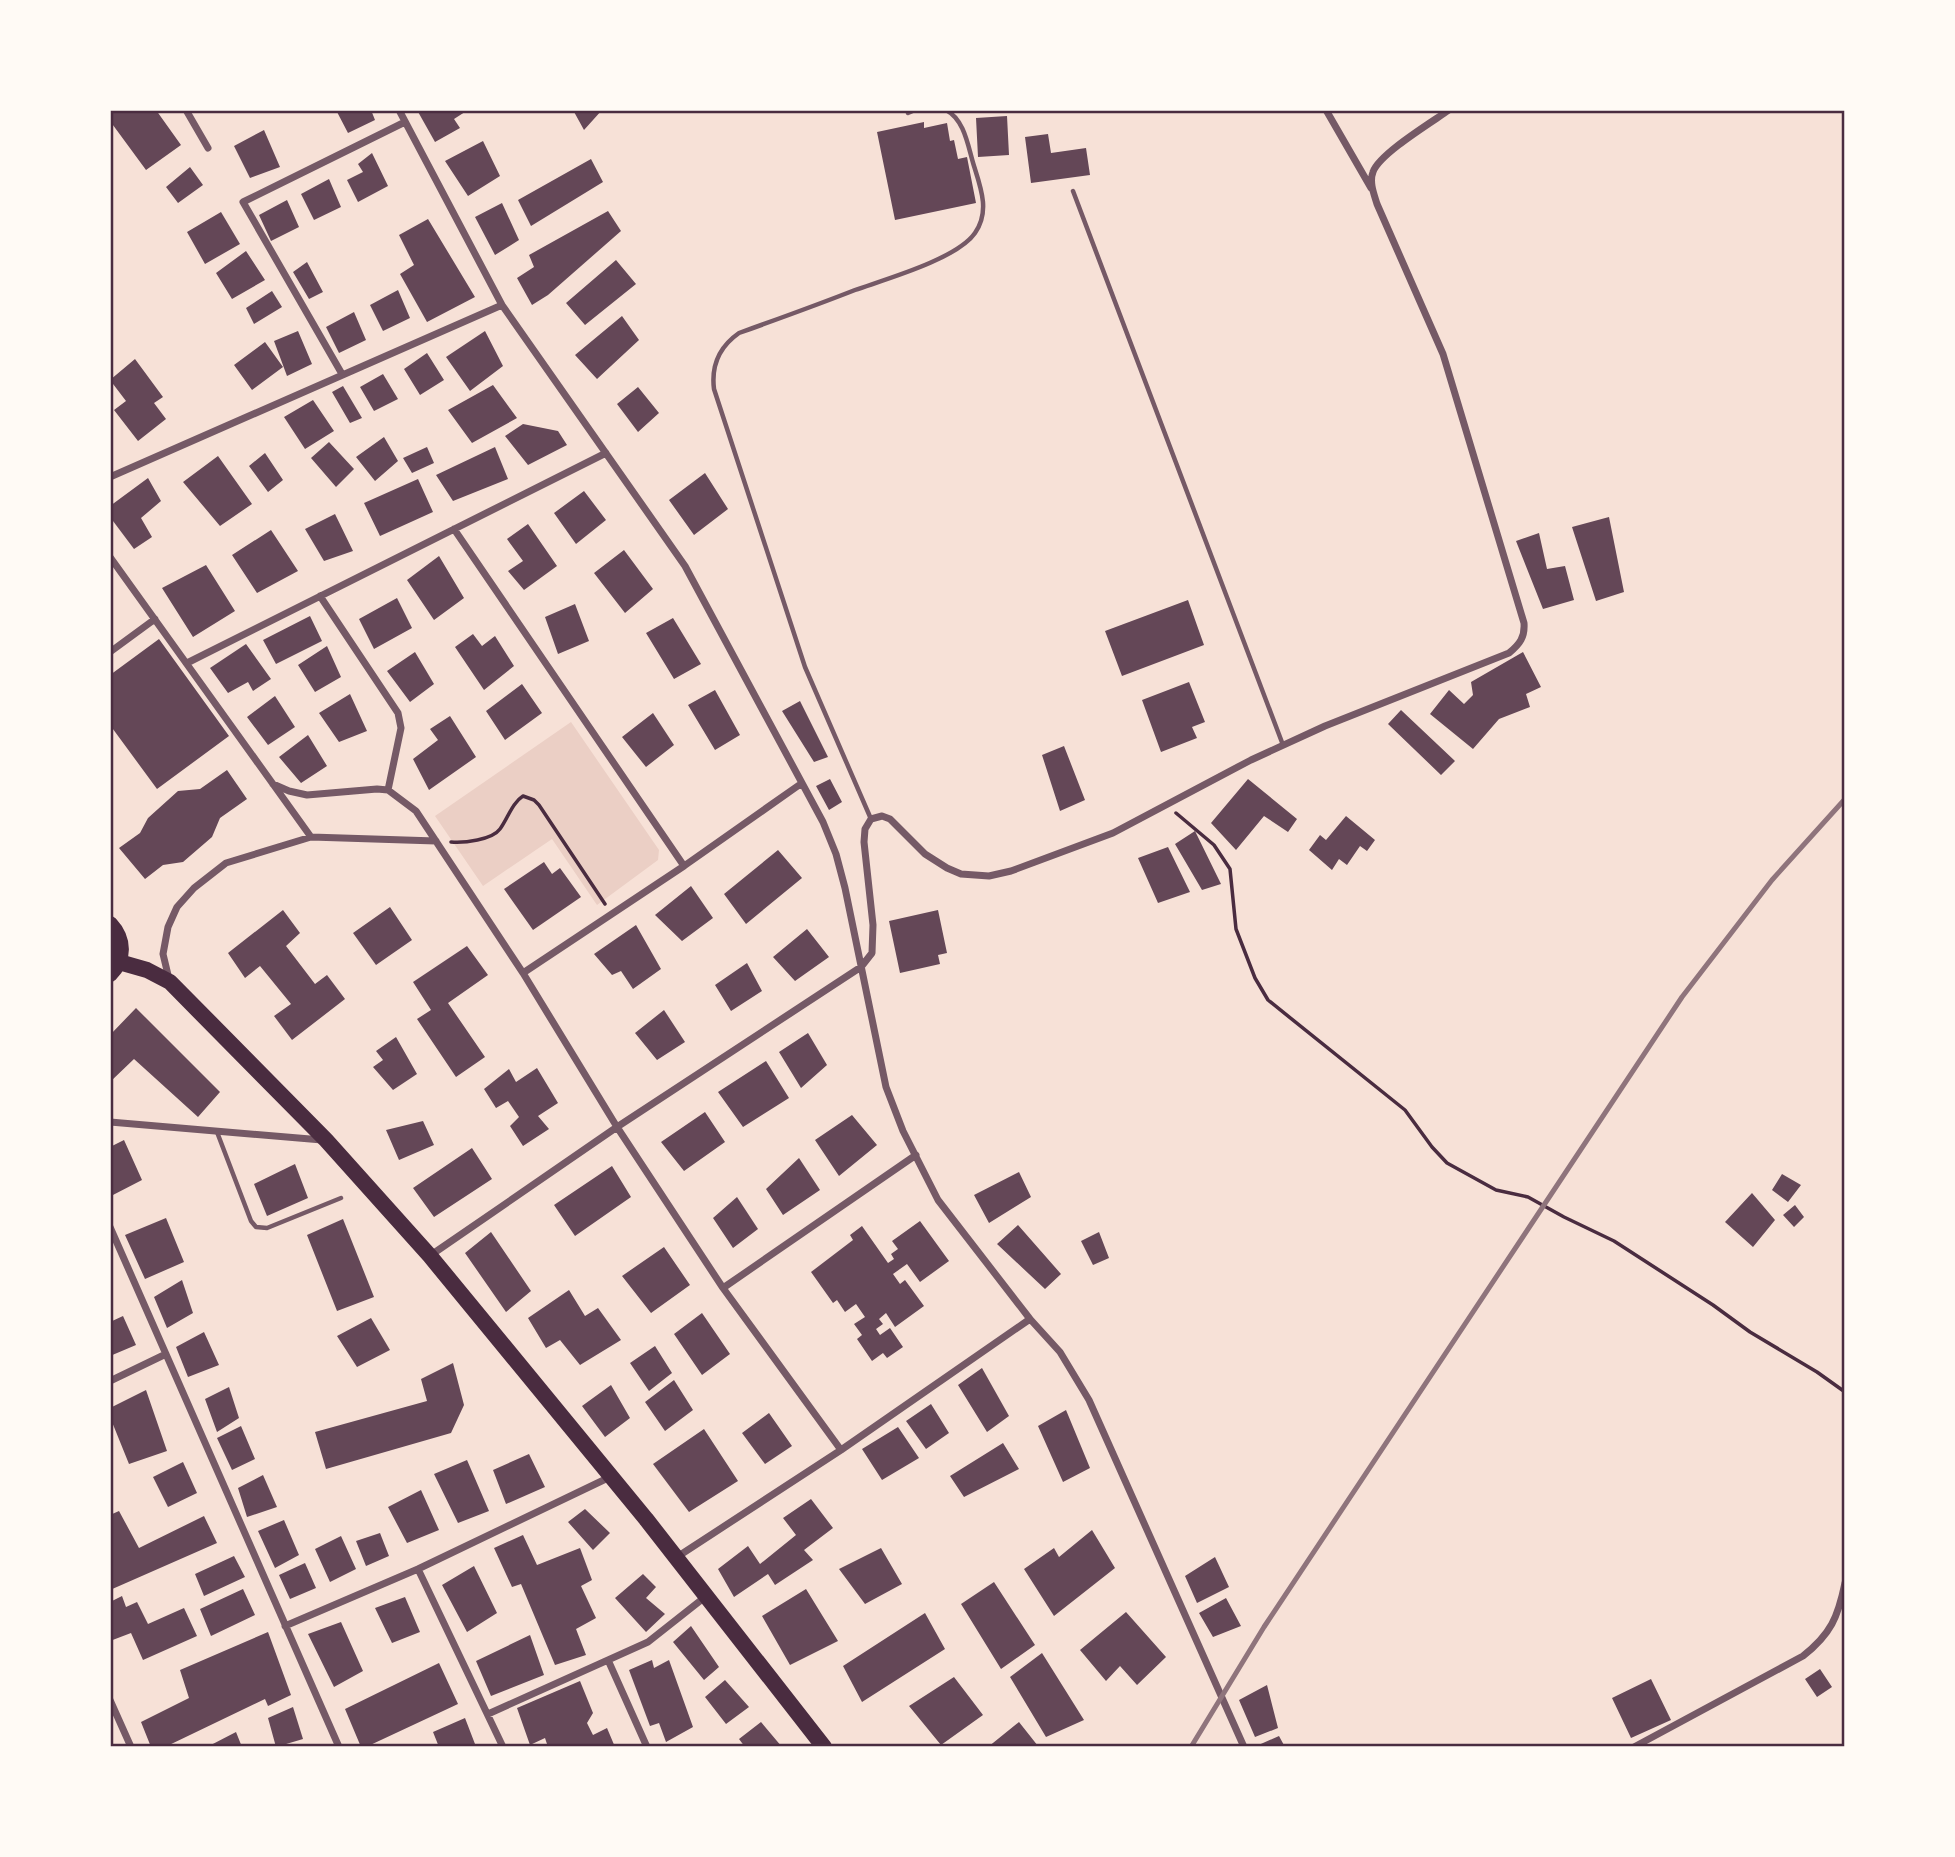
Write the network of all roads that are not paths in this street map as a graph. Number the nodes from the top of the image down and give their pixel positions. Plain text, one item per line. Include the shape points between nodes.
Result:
1 (186, 110) edge
2 (398, 110) edge
3 (915, 110) edge
4 (946, 110) edge
5 (1326, 110) edge
6 (1449, 110) edge
7 (908, 113) dead end
8 (405, 122) junction
9 (208, 148) dead end
10 (1073, 191) dead end
11 (1373, 192) junction
12 (502, 305) junction
13 (342, 374) junction
14 (606, 453) junction
15 (110, 477) edge
16 (454, 529) junction
17 (110, 557) edge
18 (320, 596) junction
19 (155, 619) junction
20 (110, 652) edge
21 (187, 663) junction
22 (1283, 745) junction
23 (802, 783) junction
24 (274, 784) junction
25 (388, 790) junction
26 (871, 819) junction
27 (311, 837) junction
28 (436, 841) junction
29 (684, 866) junction
30 (110, 924) edge
31 (861, 967) junction
32 (115, 968) edge
33 (523, 973) junction
34 (170, 982) junction
35 (110, 1122) edge
36 (617, 1127) junction
37 (217, 1131) junction
38 (326, 1140) junction
39 (916, 1155) junction
40 (341, 1198) dead end
41 (110, 1227) edge
42 (430, 1256) junction
43 (723, 1288) junction
44 (1030, 1319) junction
45 (166, 1354) junction
46 (110, 1381) edge
47 (841, 1450) junction
48 (610, 1476) junction
49 (676, 1558) junction
50 (418, 1569) junction
51 (1845, 1583) edge
52 (707, 1596) junction
53 (285, 1626) junction
54 (608, 1660) junction
55 (110, 1700) edge
56 (488, 1714) junction
57 (131, 1747) edge
58 (339, 1747) edge
59 (503, 1747) edge
60 (647, 1747) edge
61 (824, 1747) edge
62 (1244, 1747) edge
63 (1634, 1747) edge

1 - 9 street
2 - 8 street
3 - 7 lane
4 - 26 lane via 960,124 981,188 982,220 975,233 928,263 739,333 728,341 714,364 714,389 797,644
5 - 11 street
6 - 11 street via 1378,163 1371,181
8 - 12 street
8 - 13 street via 243,202
10 - 22 lane
11 - 22 street via 1443,354 1525,633 1509,653
12 - 13 street
12 - 14 street
13 - 15 street
14 - 16 street
14 - 23 street via 685,566
16 - 18 street
16 - 29 street
17 - 19 street
18 - 21 street
18 - 25 street via 398,713 400,736
19 - 20 street
19 - 21 street
21 - 24 street
22 - 26 street via 1113,833 989,876 947,868 925,854 890,819
23 - 29 street
23 - 31 street via 836,854
24 - 25 street via 306,795
24 - 27 street
25 - 28 street via 416,811
26 - 31 street via 864,829 864,842 872,953
27 - 28 street
27 - 34 street via 226,863 194,888 177,907 168,927 163,954
28 - 33 street
29 - 33 street
30 - 32 main road via 120,940
31 - 36 street
31 - 39 street via 886,1087
32 - 34 main road via 147,970
33 - 36 street
34 - 38 main road
35 - 37 street
36 - 42 street
36 - 43 street
37 - 38 street
37 - 40 lane via 256,1227 267,1228
38 - 42 main road
39 - 43 street
39 - 44 street via 938,1200
41 - 45 street
42 - 48 main road
43 - 47 street
44 - 47 street
44 - 62 street via 1060,1352 1089,1399
45 - 46 street
45 - 53 street
47 - 49 street
48 - 49 main road
48 - 50 street
49 - 52 main road
50 - 53 street
50 - 56 street
51 - 63 street via 1837,1617 1809,1651
52 - 54 street via 648,1642
52 - 61 main road
53 - 58 street
54 - 56 street
54 - 60 street
55 - 57 street
56 - 59 street

